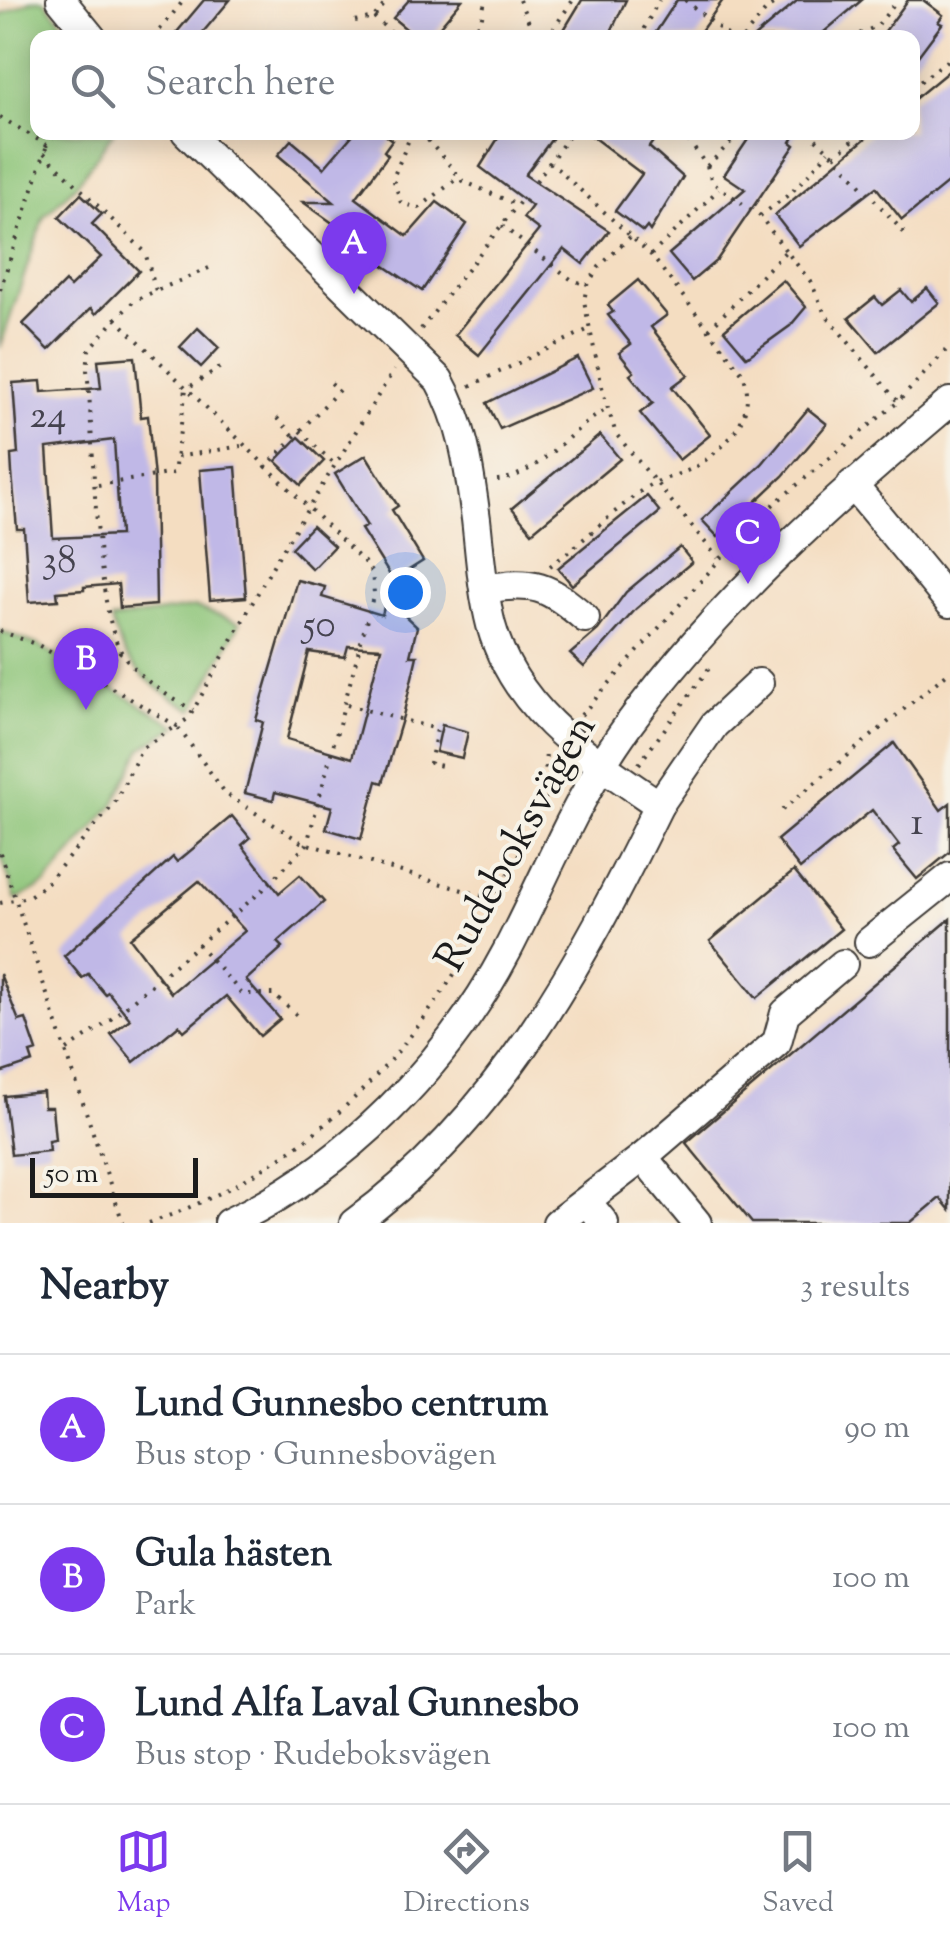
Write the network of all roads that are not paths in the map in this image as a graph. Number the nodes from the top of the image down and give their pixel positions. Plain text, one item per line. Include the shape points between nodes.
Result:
1 (61, 0) edge
2 (85, 30) edge
3 (194, 140) edge
4 (950, 402) edge
5 (852, 484) junction
6 (485, 589) junction
7 (950, 604) edge
8 (585, 618) dead end
9 (759, 683) dead end
10 (601, 764) junction
11 (658, 805) junction
12 (950, 877) edge
13 (870, 942) dead end
14 (843, 964) dead end
15 (643, 1157) junction
16 (595, 1212) edge
17 (228, 1223) edge
18 (354, 1223) edge
19 (558, 1223) edge
20 (697, 1223) edge

1 - 2 street
3 - 6 street via 439,380 463,431
4 - 5 street, Rudeboksvägen
5 - 7 street
5 - 10 street, Rudeboksvägen via 748,584
6 - 8 street via 517,584 550,590
6 - 10 street via 492,626 522,691 562,737
9 - 11 street via 695,748
10 - 11 street
10 - 17 street, Rudeboksvägen via 506,952 441,1050 352,1142 287,1192
11 - 18 street via 558,999 520,1054 464,1124
12 - 13 street
14 - 15 street via 785,1013 777,1042
15 - 16 street
15 - 20 street
16 - 19 street

